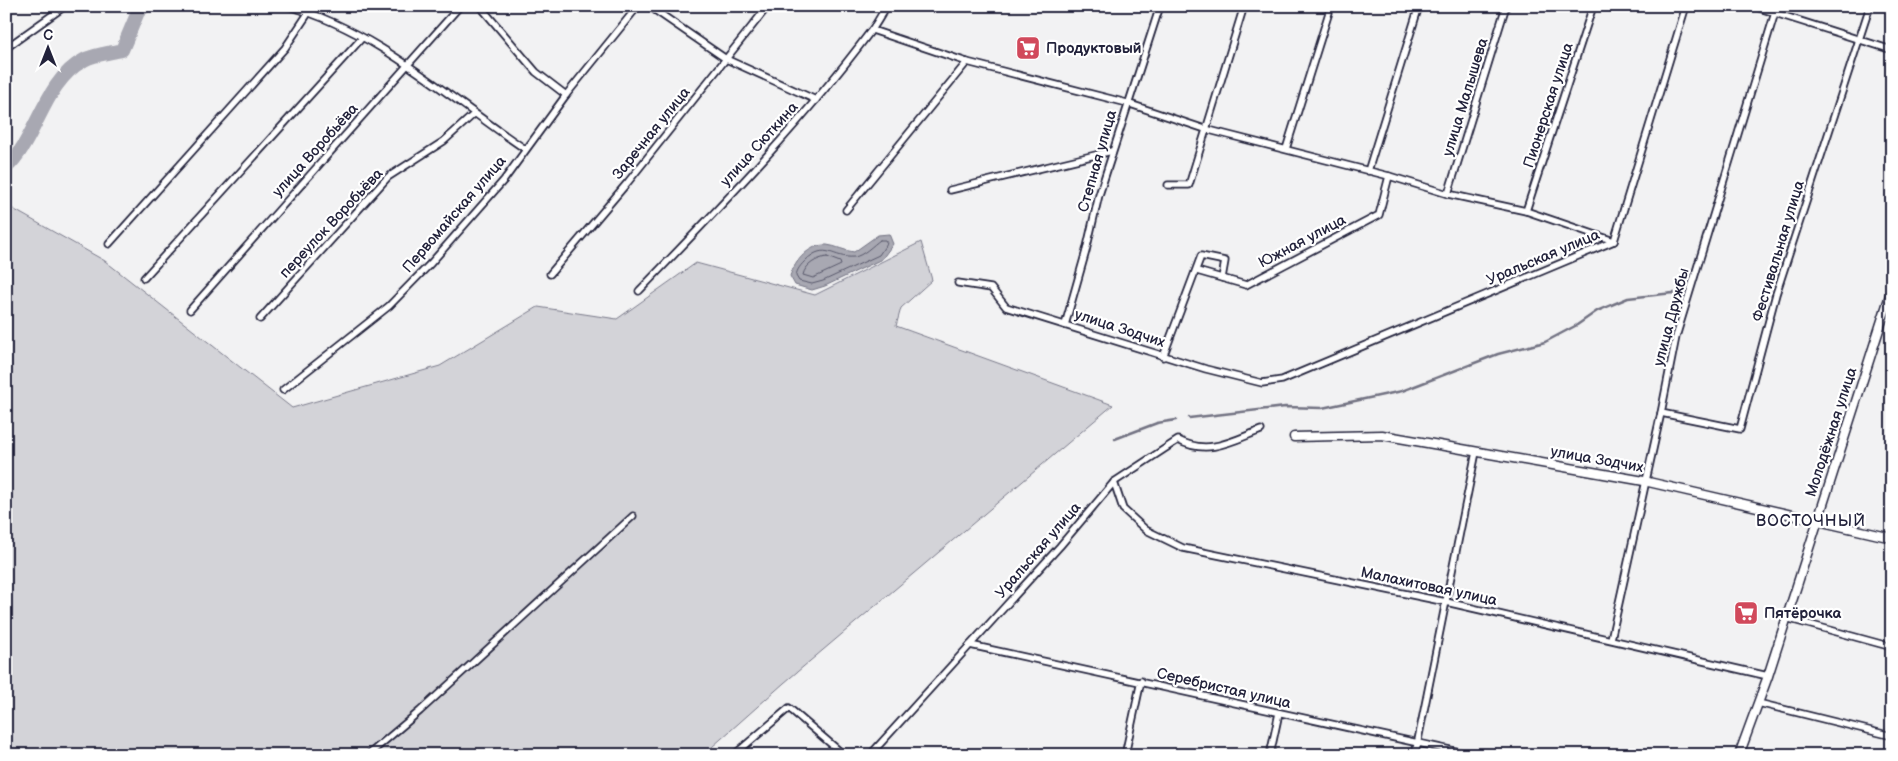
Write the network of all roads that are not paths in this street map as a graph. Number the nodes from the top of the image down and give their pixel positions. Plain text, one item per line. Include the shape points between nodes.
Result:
1 (65, 6) edge
2 (288, 6) edge
3 (460, 6) edge
4 (480, 6) edge
5 (638, 6) edge
6 (649, 6) edge
7 (768, 6) edge
8 (1160, 6) edge
9 (1244, 6) edge
10 (1331, 6) edge
11 (1419, 6) edge
12 (1506, 6) edge
13 (1593, 6) edge
14 (1686, 6) edge
15 (1753, 6) edge
16 (1777, 6) edge
17 (1870, 6) edge
18 (885, 7) edge
19 (309, 12) junction
20 (1774, 14) junction
21 (872, 30) junction
22 (362, 38) junction
23 (1859, 40) junction
24 (6, 48) edge
25 (1892, 50) edge
26 (726, 59) junction
27 (967, 62) junction
28 (408, 63) junction
29 (566, 95) junction
30 (816, 100) junction
31 (1127, 103) junction
32 (474, 114) junction
33 (1205, 129) junction
34 (525, 148) junction
35 (1286, 148) junction
36 (1112, 151) junction
37 (1368, 171) junction
38 (1389, 176) junction
39 (1168, 185) dead end
40 (950, 190) dead end
41 (1448, 194) junction
42 (846, 210) dead end
43 (1526, 211) junction
44 (1614, 240) junction
45 (109, 244) dead end
46 (1197, 271) junction
47 (550, 274) dead end
48 (144, 278) dead end
49 (1222, 278) junction
50 (958, 283) dead end
51 (1892, 289) edge
52 (639, 290) dead end
53 (1889, 305) edge
54 (190, 310) dead end
55 (260, 319) dead end
56 (1065, 324) junction
57 (1163, 357) junction
58 (1282, 380) joint
59 (282, 390) dead end
60 (1661, 413) junction
61 (1261, 430) dead end
62 (1294, 437) dead end
63 (1476, 452) junction
64 (1644, 481) junction
65 (1114, 482) junction
66 (633, 516) dead end
67 (1816, 521) junction
68 (1892, 538) edge
69 (1446, 602) junction
70 (1786, 618) junction
71 (1611, 639) junction
72 (970, 645) junction
73 (1892, 647) edge
74 (1768, 676) junction
75 (1141, 682) junction
76 (1758, 703) junction
77 (1279, 713) junction
78 (1892, 736) edge
79 (1418, 743) junction
80 (368, 755) edge
81 (734, 755) edge
82 (844, 755) edge
83 (870, 755) edge
84 (1125, 755) edge
85 (1270, 755) edge
86 (1415, 755) edge
87 (1473, 755) edge
88 (1739, 755) edge

1 - 24 street
2 - 19 street
3 - 28 street, улица Воробьёва
4 - 29 street via 536,72
5 - 29 street, Первомайская улица
6 - 26 street
7 - 26 street, Заречная улица
8 - 31 street, Степная улица
9 - 33 street
10 - 35 street
11 - 37 street
12 - 41 street, улица Малышева
13 - 43 street, Пионерская улица
14 - 44 street, Уральская улица
15 - 20 street
16 - 20 street, улица Дружбы
17 - 23 street, Фестивальная улица
18 - 21 street, улица Сюткина
19 - 22 street
19 - 45 street via 285,48
20 - 23 street
20 - 60 street, улица Дружбы via 1676,337
21 - 27 street
21 - 30 street, улица Сюткина
22 - 28 street
22 - 48 street
23 - 25 street
23 - 60 street, Фестивальная улица via 1776,294 1740,429
26 - 30 street
26 - 47 street, Заречная улица
27 - 31 street
27 - 42 street
28 - 32 street
28 - 54 street, улица Воробьёва
29 - 34 street, Первомайская улица
30 - 52 street, улица Сюткина
31 - 33 street
31 - 36 street, Степная улица
32 - 34 street
32 - 55 street, переулок Воробьёва via 444,141 388,177
33 - 35 street
33 - 39 street via 1189,185
34 - 59 street, Первомайская улица via 504,180 389,306
35 - 37 street
36 - 40 street
36 - 56 street, Степная улица
37 - 38 street
38 - 41 street
38 - 49 street, Южная улица via 1379,215 1246,285
41 - 43 street
43 - 44 street
44 - 58 street, Уральская улица
46 - 49 street, Южная улица
46 - 49 street via 1201,256 1225,261
46 - 57 street
50 - 56 street, улица Зодчих via 991,288 1006,307
51 - 53 street, Молодёжная улица
53 - 67 street, Молодёжная улица
56 - 57 street, улица Зодчих
57 - 58 street, улица Зодчих via 1262,383
60 - 64 street, улица Дружбы
61 - 65 street, Уральская улица via 1213,448 1191,447 1178,440
62 - 63 street, улица Зодчих via 1382,435
63 - 64 street, улица Зодчих
63 - 69 street
64 - 67 street, улица Зодчих
64 - 71 street, улица Дружбы
65 - 69 street, Малахитовая улица via 1123,509 1146,530 1183,548
65 - 72 street, Уральская улица
66 - 80 street
67 - 68 street, улица Зодчих
67 - 70 street, Молодёжная улица
69 - 71 street, Малахитовая улица
69 - 79 street
70 - 73 street
70 - 74 street, Молодёжная улица
71 - 74 street, Малахитовая улица
72 - 75 street, Серебристая улица
72 - 83 street, Уральская улица
74 - 76 street, Молодёжная улица
75 - 77 street, Серебристая улица
75 - 84 street
76 - 78 street
76 - 88 street, Молодёжная улица
77 - 79 street, Серебристая улица
77 - 85 street
79 - 86 street
79 - 87 street, Серебристая улица
81 - 82 street via 789,708

